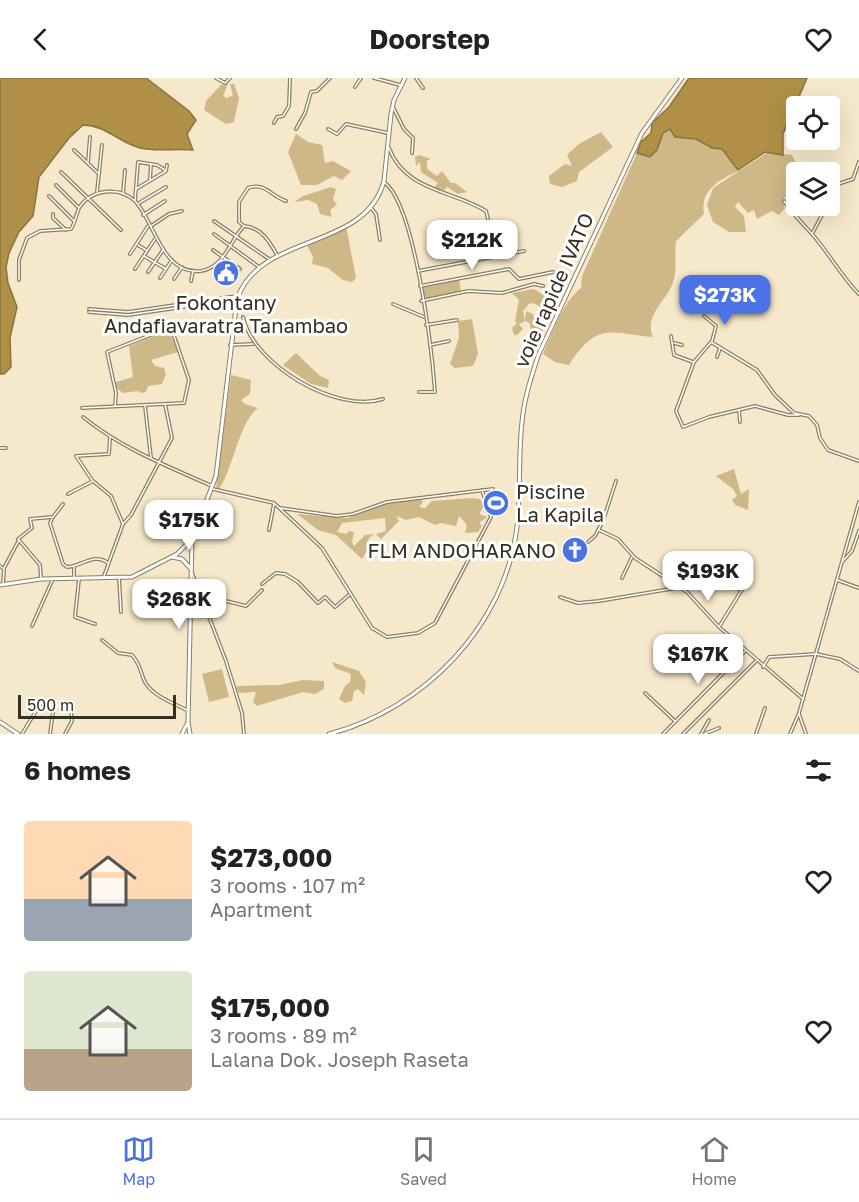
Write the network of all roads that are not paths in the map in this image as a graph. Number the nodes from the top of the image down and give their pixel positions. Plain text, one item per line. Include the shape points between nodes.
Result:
1 (216, 78) edge
2 (231, 78) edge
3 (290, 78) edge
4 (330, 78) edge
5 (361, 78) edge
6 (374, 78) edge
7 (405, 78) edge
8 (416, 78) edge
9 (682, 78) edge
10 (401, 86) junction
11 (355, 87) dead end
12 (423, 88) dead end
13 (392, 106) junction
14 (274, 123) dead end
15 (296, 129) dead end
16 (328, 129) dead end
17 (388, 133) junction
18 (90, 137) dead end
19 (102, 145) dead end
20 (387, 145) junction
21 (74, 150) dead end
22 (412, 153) dead end
23 (859, 162) edge
24 (88, 163) junction
25 (151, 163) junction
26 (167, 165) dead end
27 (124, 170) dead end
28 (165, 170) junction
29 (61, 172) dead end
30 (99, 174) junction
31 (150, 181) junction
32 (384, 182) junction
33 (840, 183) edge
34 (56, 185) dead end
35 (166, 187) dead end
36 (135, 190) junction
37 (97, 193) junction
38 (123, 195) junction
39 (50, 196) dead end
40 (88, 199) junction
41 (134, 201) junction
42 (165, 201) dead end
43 (286, 201) dead end
44 (784, 201) dead end
45 (138, 204) junction
46 (79, 208) junction
47 (371, 208) junction
48 (182, 211) dead end
49 (53, 214) dead end
50 (143, 215) junction
51 (821, 216) edge
52 (488, 219) dead end
53 (214, 221) dead end
54 (75, 222) junction
55 (149, 226) junction
56 (244, 226) junction
57 (66, 230) junction
58 (121, 230) dead end
59 (213, 234) dead end
60 (813, 235) junction
61 (237, 236) junction
62 (155, 238) junction
63 (380, 240) dead end
64 (136, 244) junction
65 (231, 248) junction
66 (163, 250) junction
67 (213, 250) dead end
68 (147, 251) junction
69 (524, 251) dead end
70 (130, 254) dead end
71 (144, 255) junction
72 (277, 255) junction
73 (223, 257) junction
74 (172, 259) junction
75 (270, 259) junction
76 (155, 262) junction
77 (214, 264) junction
78 (183, 266) junction
79 (259, 267) junction
80 (135, 269) dead end
81 (166, 269) junction
82 (240, 269) dead end
83 (193, 270) junction
84 (148, 272) dead end
85 (417, 272) junction
86 (553, 272) dead end
87 (222, 273) dead end
88 (537, 276) junction
89 (160, 278) dead end
90 (19, 279) dead end
91 (174, 279) dead end
92 (191, 281) dead end
93 (534, 284) junction
94 (419, 286) junction
95 (543, 286) dead end
96 (859, 294) edge
97 (237, 298) junction
98 (422, 301) junction
99 (393, 304) dead end
100 (89, 311) dead end
101 (704, 316) dead end
102 (243, 317) dead end
103 (424, 318) junction
104 (457, 320) dead end
105 (426, 325) junction
106 (671, 336) dead end
107 (449, 341) dead end
108 (711, 342) junction
109 (673, 343) junction
110 (254, 344) junction
111 (230, 345) junction
112 (429, 345) junction
113 (682, 345) dead end
114 (720, 347) junction
115 (717, 357) dead end
116 (694, 362) junction
117 (419, 392) dead end
118 (383, 399) dead end
119 (145, 404) junction
120 (165, 404) junction
121 (115, 406) junction
122 (82, 408) dead end
123 (738, 410) junction
124 (799, 415) junction
125 (82, 417) dead end
126 (740, 422) dead end
127 (110, 436) junction
128 (0, 448) edge
129 (6, 448) dead end
130 (151, 459) junction
131 (859, 461) edge
132 (157, 462) junction
133 (93, 481) junction
134 (616, 481) dead end
135 (213, 488) junction
136 (493, 489) dead end
137 (482, 490) junction
138 (68, 494) dead end
139 (859, 502) edge
140 (274, 503) junction
141 (63, 504) dead end
142 (279, 508) junction
143 (173, 511) dead end
144 (53, 517) junction
145 (200, 519) junction
146 (123, 524) junction
147 (269, 530) dead end
148 (599, 530) junction
149 (859, 531) edge
150 (192, 539) junction
151 (19, 540) junction
152 (588, 542) dead end
153 (633, 555) junction
154 (171, 557) junction
155 (749, 557) dead end
156 (842, 562) junction
157 (109, 564) junction
158 (0, 566) edge
159 (74, 566) junction
160 (4, 568) junction
161 (190, 568) junction
162 (104, 577) junction
163 (119, 577) junction
164 (74, 578) junction
165 (79, 578) junction
166 (622, 578) dead end
167 (41, 579) junction
168 (53, 579) junction
169 (837, 580) junction
170 (262, 584) dead end
171 (1, 585) edge
172 (677, 588) junction
173 (859, 588) edge
174 (262, 590) dead end
175 (350, 594) junction
176 (560, 597) dead end
177 (204, 606) junction
178 (121, 612) dead end
179 (95, 624) dead end
180 (32, 626) dead end
181 (719, 627) junction
182 (102, 640) dead end
183 (746, 651) junction
184 (816, 654) junction
185 (756, 660) junction
186 (763, 667) junction
187 (859, 671) edge
188 (645, 693) dead end
189 (803, 699) junction
190 (765, 708) dead end
191 (71, 709) dead end
192 (188, 711) junction
193 (799, 713) junction
194 (709, 720) dead end
195 (0, 722) edge
196 (188, 722) junction
197 (676, 722) junction
198 (719, 728) dead end
199 (20, 734) edge
200 (50, 734) edge
201 (65, 734) edge
202 (183, 734) edge
203 (190, 734) edge
204 (244, 734) edge
205 (329, 734) edge
206 (663, 734) edge
207 (683, 734) edge
208 (703, 734) edge
209 (756, 734) edge
210 (790, 734) edge
211 (806, 734) edge

1 - 2 street via 225,83
3 - 14 street via 286,113
4 - 15 street via 311,92
5 - 11 street
6 - 10 street
7 - 10 main road
8 - 12 street
9 - 205 main road, voie rapide IVATO via 638,142 538,356 522,421 520,501 514,546 494,600 474,635 440,674 417,693 362,724
10 - 13 main road
13 - 17 main road
13 - 22 street via 413,138
16 - 17 street via 337,134 346,124
17 - 20 main road
18 - 24 street
19 - 30 street
20 - 32 main road
20 - 52 street via 399,167 417,182 474,203 486,211
21 - 24 street
23 - 33 street via 853,179
24 - 30 street
25 - 28 street
25 - 31 street
25 - 36 street via 138,162
26 - 28 street
27 - 38 street
28 - 31 street
29 - 40 street
30 - 37 street
31 - 36 street
32 - 47 main road
32 - 85 street via 396,192
34 - 46 street
35 - 45 street
36 - 41 street
37 - 38 street
37 - 40 street
38 - 41 street
39 - 54 street
40 - 46 street
40 - 58 street
41 - 45 street
42 - 50 street
43 - 56 street via 263,187 248,188 239,202 239,222
44 - 60 street
45 - 50 street
46 - 54 street
47 - 63 street via 376,214
47 - 72 main road via 352,223
48 - 55 street
49 - 57 street
50 - 55 street
51 - 60 street
53 - 61 street
54 - 57 street via 71,230
55 - 62 street
55 - 64 street
56 - 61 street
56 - 72 street via 263,234
57 - 90 street via 40,231 27,238 19,260
59 - 65 street
60 - 96 street
61 - 65 street
61 - 75 street
62 - 66 street
62 - 68 street
64 - 68 street
64 - 70 street
65 - 73 street
65 - 79 street
66 - 74 street
66 - 76 street
67 - 73 street
68 - 71 street
69 - 85 street
71 - 76 street
71 - 80 street
72 - 75 main road
73 - 77 street
73 - 82 street
74 - 78 street
74 - 81 street
75 - 79 main road
76 - 81 street
76 - 84 street
77 - 83 street via 201,271
77 - 87 street
78 - 83 street
78 - 91 street
79 - 97 main road
81 - 89 street
83 - 92 street
85 - 94 street
86 - 88 street
88 - 93 street
88 - 94 street via 518,279 509,269
93 - 95 street
93 - 98 street via 508,292 468,291
94 - 98 street
97 - 100 street via 128,312
97 - 111 main road
98 - 103 street
99 - 103 street
101 - 108 street via 716,326
102 - 110 street
103 - 105 street
104 - 105 street
105 - 112 street
106 - 109 street
107 - 112 street
108 - 114 street
108 - 116 street
109 - 113 street
109 - 116 street via 674,356
110 - 111 street
110 - 118 street via 285,371 329,395 364,404
111 - 135 main road
112 - 117 street via 435,392
114 - 115 street
114 - 124 street via 757,370 787,407
116 - 123 street via 676,404 681,427
119 - 120 street
119 - 121 street
119 - 130 street
120 - 121 street via 184,403 189,387 171,327 107,352
120 - 132 street via 172,438
121 - 122 street
123 - 124 street via 760,406
123 - 126 street
124 - 131 street via 808,416 817,425 828,450
125 - 127 street
127 - 130 street
127 - 133 street via 109,454 76,456
128 - 129 street
130 - 132 street
132 - 135 street
132 - 146 street
133 - 138 street
133 - 146 street via 111,496
134 - 148 street
135 - 140 street
135 - 145 main road
136 - 137 street
137 - 142 street via 387,502 337,516
137 - 175 street via 491,516 431,627 418,633 384,636 372,628
139 - 156 street
140 - 142 street
140 - 147 street
141 - 144 street
142 - 175 street via 322,548
143 - 145 street via 180,517
144 - 151 street via 30,519 32,528
144 - 159 street via 50,523 63,564
145 - 150 main road
146 - 157 street
148 - 152 street
148 - 153 street via 618,539
149 - 156 street via 852,551
150 - 154 main road
150 - 161 main road
151 - 160 street
151 - 167 street via 40,565
153 - 166 street
153 - 172 street
154 - 161 main road via 183,560
154 - 163 main road via 135,576
155 - 181 street via 751,575
156 - 169 street
157 - 159 street via 99,559
157 - 162 street
158 - 160 street
159 - 164 street
160 - 171 street
161 - 177 street
161 - 192 main road
162 - 163 main road
162 - 165 main road
163 - 178 street
164 - 165 main road
164 - 168 main road
165 - 179 street via 75,617
167 - 168 main road
167 - 171 main road
168 - 180 street
169 - 173 street
169 - 184 street
170 - 175 street via 276,573 285,574 318,603 325,597 335,607
172 - 176 street via 578,603
172 - 181 street via 687,592
174 - 177 street via 246,606 226,601
177 - 204 street via 242,713
181 - 183 street
182 - 192 street via 118,653 132,655 151,688
183 - 185 street
183 - 197 street
184 - 186 street via 768,657
184 - 187 street via 840,659
184 - 189 street
185 - 186 street
185 - 207 street
186 - 189 street
188 - 197 street
189 - 193 street
190 - 209 street
191 - 201 street via 72,721
192 - 196 main road
193 - 210 street
193 - 211 street
194 - 208 street
195 - 199 main road
196 - 202 main road
196 - 203 main road
197 - 206 street
198 - 208 street
199 - 200 street via 41,703 53,712

